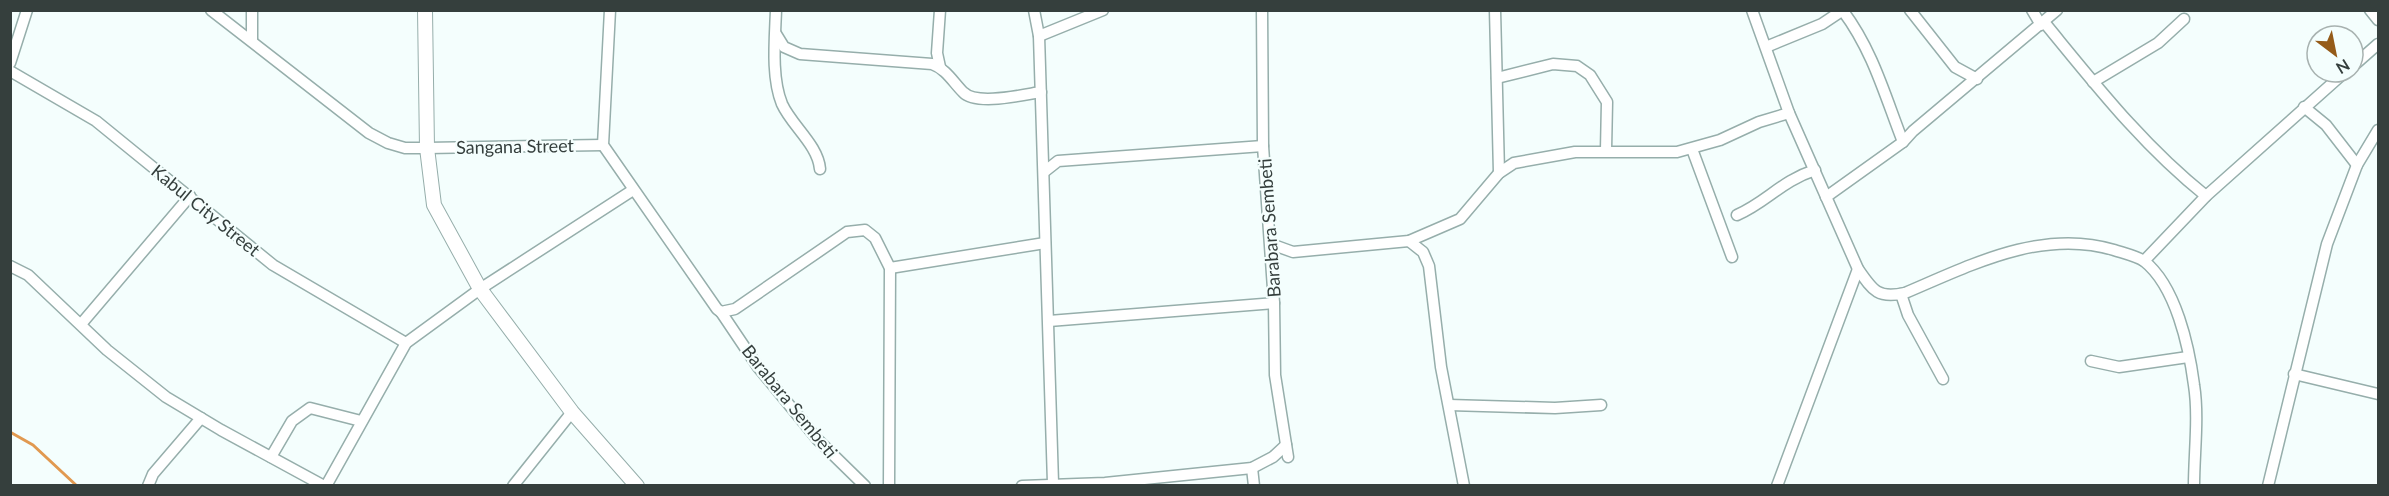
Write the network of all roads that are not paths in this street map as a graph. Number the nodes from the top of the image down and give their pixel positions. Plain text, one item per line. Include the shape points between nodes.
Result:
1 (27, 10) edge
2 (211, 10) edge
3 (252, 10) edge
4 (425, 10) edge
5 (610, 10) edge
6 (776, 10) edge
7 (940, 10) edge
8 (1034, 10) edge
9 (1103, 10) edge
10 (1262, 10) edge
11 (1495, 10) edge
12 (1752, 10) edge
13 (1910, 10) edge
14 (2032, 10) edge
15 (2057, 10) edge
16 (2370, 10) edge
17 (1843, 11) edge
18 (2184, 19) dead end
19 (2379, 20) edge
20 (2043, 23) junction
21 (776, 33) junction
22 (1039, 36) junction
23 (252, 41) junction
24 (2379, 44) edge
25 (1766, 47) junction
26 (2365, 56) edge
27 (10, 63) edge
28 (940, 67) junction
29 (10, 71) edge
30 (1497, 78) junction
31 (1977, 79) junction
32 (2093, 82) junction
33 (2331, 84) edge
34 (1041, 92) junction
35 (2304, 107) junction
36 (1789, 113) junction
37 (2379, 130) edge
38 (1904, 142) junction
39 (603, 145) junction
40 (1263, 146) junction
41 (427, 148) junction
42 (1692, 149) junction
43 (1606, 150) junction
44 (2357, 165) junction
45 (820, 169) dead end
46 (1815, 170) junction
47 (1044, 172) junction
48 (1499, 172) junction
49 (633, 190) junction
50 (190, 196) junction
51 (2206, 196) junction
52 (1827, 197) junction
53 (1737, 215) dead end
54 (1409, 241) junction
55 (1045, 243) junction
56 (1271, 244) junction
57 (1732, 257) dead end
58 (2144, 261) junction
59 (10, 266) edge
60 (890, 268) junction
61 (1858, 269) junction
62 (480, 289) junction
63 (1901, 294) junction
64 (1274, 303) junction
65 (721, 312) junction
66 (1049, 321) junction
67 (82, 323) junction
68 (406, 343) junction
69 (2188, 357) junction
70 (2091, 361) dead end
71 (2294, 374) junction
72 (1943, 379) dead end
73 (2379, 394) edge
74 (1449, 405) junction
75 (1601, 405) dead end
76 (572, 412) junction
77 (201, 418) junction
78 (362, 422) junction
79 (271, 457) junction
80 (1252, 468) junction
81 (1053, 483) junction
82 (148, 486) edge
83 (325, 486) edge
84 (513, 486) edge
85 (637, 486) edge
86 (865, 486) edge
87 (889, 486) edge
88 (1022, 486) edge
89 (1254, 486) edge
90 (1464, 486) edge
91 (1777, 486) edge
92 (2194, 486) edge
93 (2268, 486) edge

1 - 27 street
2 - 23 street, Sangana Street
3 - 23 street
4 - 41 street
5 - 39 street
6 - 21 street
7 - 28 street
8 - 22 street
9 - 22 street
10 - 40 street, Barabara Sembeti
11 - 30 street
12 - 25 street
13 - 31 street via 1955,67
14 - 20 street
15 - 20 street
16 - 19 street
17 - 25 street
17 - 38 street via 1876,65
18 - 32 street via 2158,43
20 - 31 street
20 - 32 street
21 - 28 street via 784,47 800,54
21 - 45 street via 779,96 818,158
22 - 34 street
23 - 41 street, Sangana Street via 369,133 388,143
24 - 26 street
25 - 36 street
28 - 34 street via 971,98
29 - 50 street, Kabul City Street via 96,121
30 - 43 street via 1553,64 1584,70 1607,102
30 - 48 street
31 - 38 street
32 - 51 street via 2178,174
33 - 35 street
34 - 47 street
35 - 44 street via 2326,125
35 - 51 street
36 - 42 street
36 - 46 street
37 - 44 street
38 - 52 street
39 - 41 street, Sangana Street
39 - 49 street, Barabara Sembeti
40 - 47 street via 1058,161
40 - 56 street, Barabara Sembeti
41 - 62 street via 434,205
42 - 43 street via 1652,154
42 - 57 street
43 - 48 street via 1514,163
44 - 71 street via 2327,244
46 - 52 street
46 - 53 street via 1776,188 1756,207
47 - 55 street
48 - 54 street via 1460,219
49 - 62 street
49 - 65 street, Barabara Sembeti via 706,297
50 - 67 street
50 - 68 street, Kabul City Street via 273,266
51 - 58 street
52 - 61 street
54 - 56 street via 1293,252
54 - 74 street via 1423,252 1429,266
55 - 60 street
55 - 66 street
56 - 64 street, Barabara Sembeti
58 - 63 street via 2093,244 2037,246 2008,251
58 - 69 street via 2178,312
59 - 67 street via 28,275
60 - 65 street via 875,238 859,229 847,231 735,309
60 - 87 street
61 - 63 street via 1872,290 1888,297
61 - 91 street
62 - 68 street
62 - 76 street
63 - 72 street via 1908,315
64 - 66 street
64 - 80 street, Barabara Sembeti via 1275,375 1287,451
65 - 86 street, Barabara Sembeti via 758,367 818,440
66 - 81 street
67 - 77 street via 106,350
68 - 78 street
69 - 70 street via 2119,367
69 - 92 street via 2195,387
71 - 73 street
71 - 93 street
74 - 75 street
74 - 90 street
76 - 84 street
76 - 85 street
77 - 79 street
77 - 82 street via 153,474
78 - 79 street via 310,408 292,421
78 - 83 street
79 - 83 street
80 - 81 street, Barabara Sembeti via 1106,483
80 - 89 street
81 - 88 street, Barabara Sembeti

